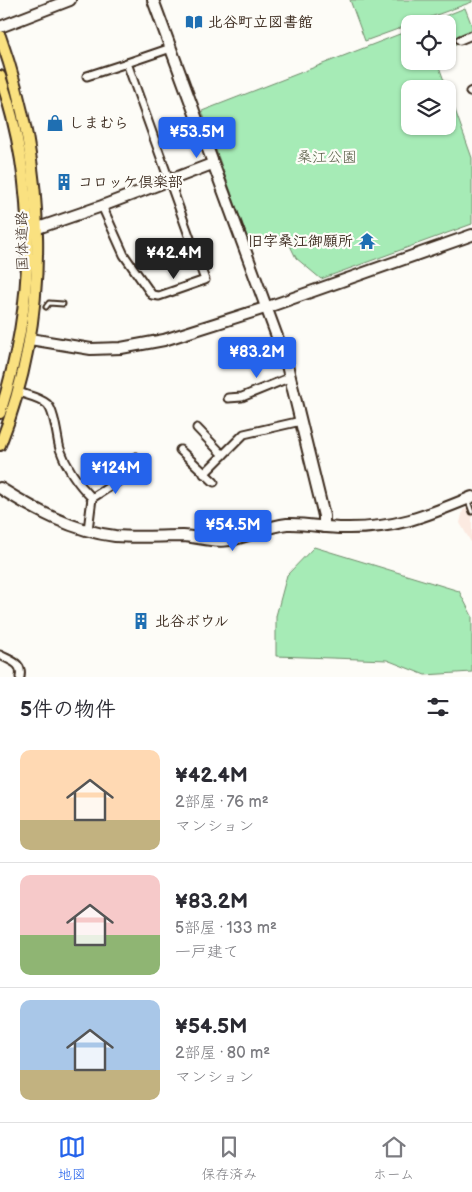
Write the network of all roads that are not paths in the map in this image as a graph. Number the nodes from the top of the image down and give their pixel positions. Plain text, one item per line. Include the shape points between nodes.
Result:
1 (70, 0) edge
2 (153, 0) edge
3 (0, 26) edge
4 (472, 35) edge
5 (0, 36) edge
6 (460, 40) dead end
7 (171, 48) junction
8 (127, 63) junction
9 (0, 76) edge
10 (87, 76) dead end
11 (212, 164) junction
12 (169, 181) junction
13 (102, 206) junction
14 (38, 228) junction
15 (472, 234) edge
16 (64, 304) dead end
17 (46, 307) dead end
18 (265, 308) junction
19 (30, 339) junction
20 (290, 377) junction
21 (18, 392) junction
22 (228, 398) dead end
23 (0, 413) edge
24 (302, 421) junction
25 (197, 428) dead end
26 (0, 446) edge
27 (180, 450) dead end
28 (223, 455) junction
29 (136, 457) dead end
30 (204, 474) junction
31 (214, 482) dead end
32 (0, 488) edge
33 (92, 498) junction
34 (469, 498) edge
35 (472, 512) edge
36 (324, 527) junction
37 (88, 530) junction
38 (0, 655) edge
39 (20, 677) edge

1 - 3 street
2 - 7 street
4 - 6 street
5 - 14 main road, 国体道路 via 28,138
7 - 8 street
7 - 11 street
8 - 10 street
8 - 12 street
9 - 23 main road, 国体道路 via 22,162 28,231 20,337
11 - 12 street
11 - 18 street
12 - 13 street
12 - 13 street via 205,280 158,296 152,294 124,255
13 - 14 street
14 - 19 main road, 国体道路
15 - 18 street
16 - 17 lane via 49,302
18 - 19 street via 164,340 121,348 79,348
18 - 20 street
19 - 21 main road, 国体道路
20 - 22 street via 242,397
20 - 24 street
21 - 26 main road, 国体道路
21 - 33 street via 48,404 70,473
24 - 28 street via 244,434
24 - 36 street
25 - 28 street
27 - 30 street
28 - 30 street
29 - 33 street via 120,480
30 - 31 street
32 - 37 street via 54,519
33 - 37 street
34 - 35 lane
34 - 36 street via 398,524 365,528
36 - 37 street via 279,525 237,539 213,541 186,536 114,536
38 - 39 street via 19,665 22,670

